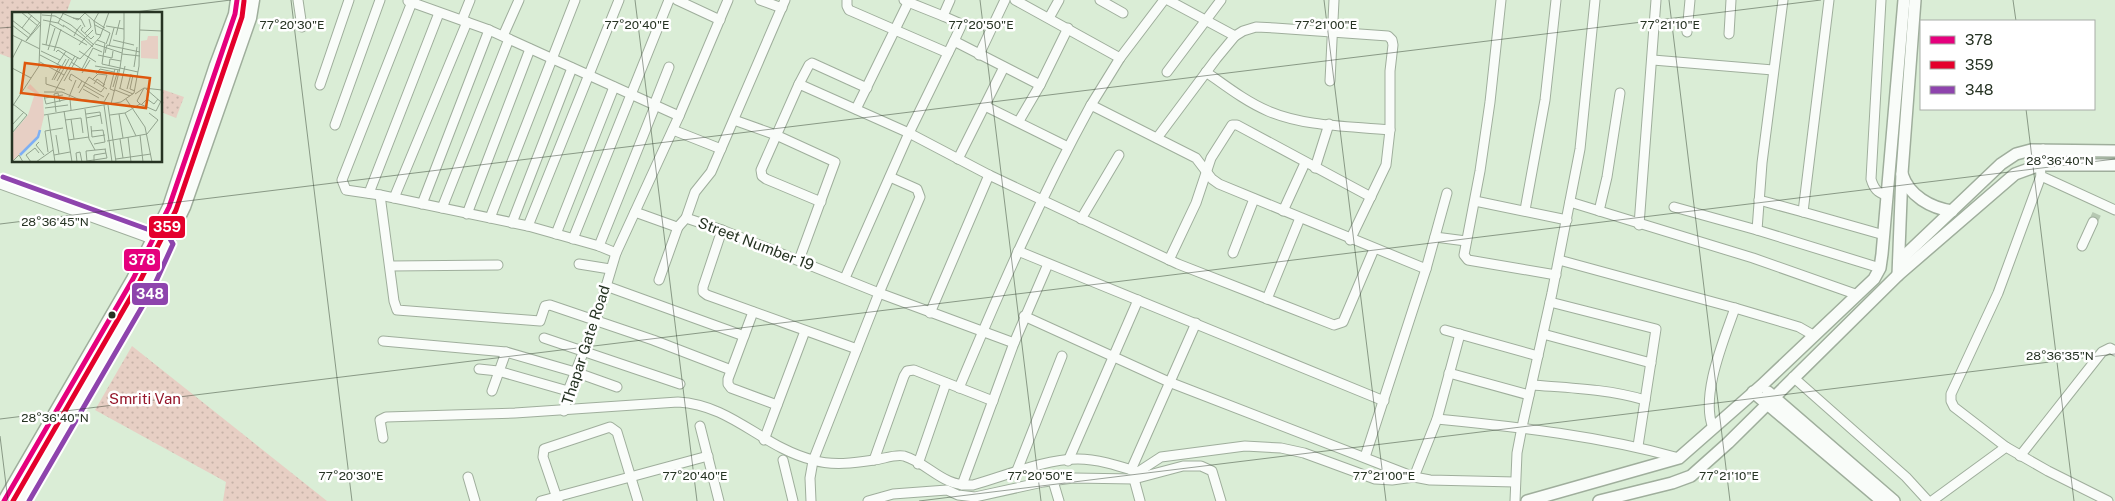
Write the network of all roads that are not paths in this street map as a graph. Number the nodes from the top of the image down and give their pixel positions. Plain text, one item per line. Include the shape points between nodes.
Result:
1 (237, 0) edge
2 (253, 0) edge
3 (298, 0) edge
4 (349, 0) edge
5 (380, 0) edge
6 (470, 0) edge
7 (518, 0) edge
8 (575, 0) edge
9 (619, 0) edge
10 (669, 0) edge
11 (677, 0) edge
12 (728, 0) edge
13 (760, 0) edge
14 (847, 0) edge
15 (950, 0) edge
16 (1005, 0) edge
17 (1015, 0) edge
18 (1059, 0) edge
19 (1100, 0) edge
20 (1164, 0) edge
21 (1168, 0) edge
22 (1221, 0) edge
23 (1334, 0) edge
24 (1501, 0) edge
25 (1556, 0) edge
26 (1595, 0) edge
27 (1656, 0) edge
28 (1690, 0) edge
29 (1731, 0) edge
30 (1783, 0) edge
31 (1829, 0) edge
32 (1881, 0) edge
33 (1904, 0) edge
34 (1915, 0) edge
35 (409, 1) edge
36 (906, 1) edge
37 (783, 4) edge
38 (438, 13) junction
39 (1123, 13) dead end
40 (943, 16) junction
41 (1049, 18) junction
42 (720, 20) junction
43 (464, 21) junction
44 (1207, 21) junction
45 (302, 27) dead end
46 (895, 28) junction
47 (1068, 28) junction
48 (488, 30) junction
49 (1332, 32) junction
50 (1687, 32) dead end
51 (1729, 34) dead end
52 (1235, 36) junction
53 (506, 38) junction
54 (954, 41) junction
55 (530, 49) junction
56 (948, 52) junction
57 (979, 54) junction
58 (551, 58) junction
59 (1120, 58) junction
60 (1653, 60) junction
61 (669, 67) dead end
62 (1004, 67) junction
63 (572, 68) junction
64 (1773, 70) junction
65 (1167, 72) dead end
66 (1206, 72) junction
67 (589, 76) junction
68 (1330, 82) dead end
69 (799, 84) junction
70 (320, 85) dead end
71 (1040, 85) junction
72 (614, 87) junction
73 (866, 88) junction
74 (1620, 93) dead end
75 (632, 94) junction
76 (1090, 105) junction
77 (655, 106) junction
78 (985, 106) junction
79 (856, 109) junction
80 (679, 116) junction
81 (734, 120) junction
82 (1019, 121) junction
83 (1330, 124) junction
84 (335, 125) dead end
85 (672, 130) junction
86 (1390, 130) junction
87 (909, 133) junction
88 (776, 135) junction
89 (1157, 138) junction
90 (1068, 146) junction
91 (721, 149) junction
92 (2043, 150) junction
93 (2115, 150) edge
94 (1119, 155) dead end
95 (958, 159) junction
96 (1305, 163) junction
97 (2115, 165) edge
98 (1315, 168) junction
99 (1206, 170) junction
100 (2041, 171) junction
101 (1902, 173) junction
102 (989, 175) junction
103 (890, 177) junction
104 (0, 184) edge
105 (1447, 192) dead end
106 (369, 193) junction
107 (380, 195) junction
108 (1887, 196) junction
109 (1371, 197) junction
110 (394, 198) junction
111 (1254, 199) junction
112 (1475, 200) junction
113 (1759, 200) junction
114 (1043, 201) junction
115 (821, 202) junction
116 (1570, 202) junction
117 (422, 204) junction
118 (1674, 207) dead end
119 (442, 208) junction
120 (1525, 210) junction
121 (2115, 210) edge
122 (1284, 211) junction
123 (1599, 211) junction
124 (635, 212) junction
125 (1803, 212) junction
126 (1952, 212) junction
127 (467, 214) junction
128 (490, 218) junction
129 (686, 218) junction
130 (1300, 218) junction
131 (1081, 219) junction
132 (1568, 220) junction
133 (2093, 222) tunnel mouth
134 (512, 223) junction
135 (1639, 225) junction
136 (528, 226) junction
137 (678, 226) junction
138 (722, 230) junction
139 (1756, 230) junction
140 (556, 234) junction
141 (1884, 235) junction
142 (1435, 237) junction
143 (573, 239) junction
144 (153, 240) junction
145 (1350, 240) junction
146 (1466, 241) junction
147 (166, 244) junction
148 (599, 246) junction
149 (2082, 246) dead end
150 (1374, 249) junction
151 (1018, 251) junction
152 (616, 253) junction
153 (1233, 253) dead end
154 (799, 260) junction
155 (1169, 260) junction
156 (1559, 260) junction
157 (1900, 261) junction
158 (579, 264) dead end
159 (1048, 264) junction
160 (498, 265) dead end
161 (391, 266) junction
162 (1880, 268) junction
163 (610, 269) junction
164 (1426, 269) junction
165 (1898, 275) junction
166 (1556, 276) junction
167 (845, 278) junction
168 (659, 280) dead end
169 (606, 286) junction
170 (879, 293) junction
171 (1858, 295) junction
172 (1267, 299) junction
173 (1138, 300) junction
174 (1550, 302) junction
175 (1736, 308) junction
176 (753, 312) junction
177 (930, 313) junction
178 (1024, 316) junction
179 (596, 320) junction
180 (1196, 324) junction
181 (1445, 330) dead end
182 (804, 331) junction
183 (982, 331) junction
184 (1460, 334) junction
185 (1543, 334) junction
186 (1813, 335) junction
187 (744, 336) junction
188 (544, 338) dead end
189 (383, 341) dead end
190 (1014, 343) junction
191 (857, 349) junction
192 (582, 350) junction
193 (2115, 351) edge
194 (506, 352) junction
195 (1112, 355) junction
196 (1062, 356) dead end
197 (1538, 356) junction
198 (1651, 363) junction
199 (479, 369) dead end
200 (731, 370) junction
201 (498, 371) junction
202 (575, 372) junction
203 (1449, 373) junction
204 (1793, 377) junction
205 (1169, 382) junction
206 (946, 383) junction
207 (680, 384) dead end
208 (1532, 385) junction
209 (616, 387) dead end
210 (959, 388) junction
211 (1757, 389) junction
212 (492, 391) dead end
213 (568, 391) junction
214 (1530, 395) junction
215 (993, 400) junction
216 (1645, 400) junction
217 (1770, 400) junction
218 (1384, 401) junction
219 (777, 405) junction
220 (564, 411) junction
221 (1437, 419) junction
222 (700, 426) dead end
223 (1522, 427) junction
224 (1713, 428) junction
225 (383, 438) dead end
226 (764, 440) junction
227 (1638, 446) junction
228 (2006, 448) junction
229 (708, 456) junction
230 (2020, 456) junction
231 (1365, 457) junction
232 (1680, 458) junction
233 (782, 460) dead end
234 (874, 460) junction
235 (813, 461) junction
236 (1068, 461) junction
237 (918, 464) junction
238 (1131, 470) junction
239 (1016, 472) junction
240 (631, 476) junction
241 (468, 477) dead end
242 (1414, 477) junction
243 (1134, 479) junction
244 (1054, 481) junction
245 (1515, 482) junction
246 (962, 485) junction
247 (894, 497) edge
248 (557, 499) edge
249 (975, 499) edge
250 (2103, 500) edge
251 (4, 501) edge
252 (20, 501) edge
253 (475, 501) edge
254 (542, 501) edge
255 (638, 501) edge
256 (719, 501) edge
257 (793, 501) edge
258 (810, 501) edge
259 (868, 501) edge
260 (1059, 501) edge
261 (1140, 501) edge
262 (1221, 501) edge
263 (1515, 501) edge
264 (1527, 501) edge
265 (1599, 501) edge
266 (1882, 501) edge
267 (1894, 501) edge
268 (1928, 501) edge
269 (1932, 501) edge

1 - 144 main road via 169,206
2 - 147 main road via 250,18 184,207
3 - 45 street
4 - 70 street
5 - 84 street
6 - 43 street
7 - 53 street
8 - 58 street
9 - 67 street
10 - 75 street
11 - 42 street
12 - 42 street, Thapar Gate Road
13 - 37 street
14 - 46 street via 849,10
15 - 40 street
16 - 57 street
17 - 41 street
18 - 41 street
19 - 39 street
20 - 59 street
21 - 44 street
22 - 44 street
23 - 49 street
24 - 112 street via 1494,77
25 - 120 street via 1544,100
26 - 116 street via 1580,149
27 - 60 street
28 - 50 street
29 - 51 street
30 - 64 street
31 - 125 street
32 - 108 street via 1871,179 1873,187
33 - 108 street
34 - 101 street
35 - 38 street
35 - 106 street via 342,180 346,190
36 - 40 street
36 - 46 street
37 - 81 street
38 - 43 street
38 - 106 street
40 - 54 street via 959,23
41 - 47 street
42 - 80 street, Thapar Gate Road
43 - 48 street
43 - 110 street
44 - 52 street
44 - 65 street
46 - 56 street
46 - 73 street
47 - 59 street
47 - 71 street
48 - 53 street
48 - 117 street
49 - 52 street via 1256,27
49 - 68 street
49 - 86 street via 1383,35 1392,40
52 - 66 street
53 - 55 street
53 - 119 street
54 - 56 street
54 - 57 street
55 - 58 street
55 - 127 street
56 - 87 street
57 - 62 street
58 - 63 street
58 - 128 street
59 - 76 street
60 - 64 street
60 - 135 street
61 - 77 street
62 - 71 street
62 - 78 street
63 - 67 street
63 - 134 street
64 - 113 street
66 - 83 street via 1270,112 1302,121
66 - 89 street
67 - 72 street
67 - 136 street
69 - 73 street via 812,64
69 - 79 street
69 - 88 street
71 - 82 street
72 - 75 street
72 - 140 street
73 - 79 street
74 - 123 street
75 - 77 street
75 - 143 street
76 - 89 street
76 - 90 street
77 - 80 street
77 - 148 street
78 - 82 street
78 - 95 street
79 - 87 street
80 - 85 street, Thapar Gate Road
81 - 88 street
81 - 91 street
82 - 90 street
83 - 86 street
83 - 98 street
85 - 91 street
85 - 124 street, Thapar Gate Road
86 - 109 street via 1386,165
87 - 95 street
87 - 103 street
88 - 115 street via 835,162
88 - 115 street via 761,170 762,176
89 - 99 street via 1196,158
90 - 114 street
91 - 129 street via 709,178 695,192
92 - 93 street
92 - 100 street
92 - 126 street via 2016,154 2001,164
94 - 131 street
95 - 102 street
96 - 98 street
96 - 99 street via 1232,125
96 - 122 street
97 - 100 street
98 - 109 street
99 - 111 street via 1219,184
99 - 155 street via 1196,203
100 - 121 street via 2100,207
100 - 165 street via 2015,174
100 - 228 street via 1998,293 1951,394 1954,407
101 - 126 street via 1914,194 1934,207
101 - 157 street
102 - 114 street
102 - 177 street
103 - 167 street
103 - 170 street via 917,189 920,197
104 - 144 street
105 - 142 street
106 - 107 street
107 - 110 street
107 - 161 street
108 - 141 street
109 - 145 street
110 - 117 street
111 - 122 street
111 - 153 street
112 - 120 street
112 - 146 street
113 - 125 street
113 - 139 street
114 - 131 street
114 - 151 street
115 - 154 street
116 - 123 street
116 - 132 street
117 - 119 street
118 - 139 street
119 - 127 street
120 - 132 street
122 - 130 street
123 - 135 street
124 - 137 street, Street Number 19
124 - 152 street, Thapar Gate Road
125 - 141 street
126 - 157 street
127 - 128 street
128 - 134 street
129 - 137 street, Street Number 19
129 - 138 street, Street Number 19
130 - 145 street
130 - 172 street
131 - 155 street
132 - 156 street
133 - 149 street
134 - 136 street
135 - 171 street via 1753,258
136 - 140 street
137 - 168 street
138 - 154 street, Street Number 19
138 - 176 street via 703,292
139 - 162 street
140 - 143 street
141 - 162 street
142 - 146 street
142 - 164 street
143 - 148 street
144 - 147 street
144 - 251 main road
145 - 150 street
146 - 166 street via 1464,255 1468,260
147 - 252 main road
148 - 152 street
150 - 164 street
150 - 172 street via 1340,325
151 - 159 street
151 - 183 street
152 - 163 street, Thapar Gate Road
154 - 167 street, Street Number 19
155 - 172 street
156 - 166 street
156 - 175 street
157 - 165 street
158 - 163 street
159 - 173 street
159 - 178 street
160 - 161 street
161 - 179 street via 395,306 401,311 540,321 545,306 550,305
162 - 171 street
163 - 169 street, Thapar Gate Road
164 - 218 street
165 - 204 street
166 - 174 street
167 - 170 street, Street Number 19
169 - 179 street, Thapar Gate Road
169 - 187 street
170 - 177 street, Street Number 19
170 - 191 street
171 - 186 street
173 - 180 street
173 - 195 street
174 - 185 street
174 - 198 street via 1656,329
175 - 186 street via 1799,327
175 - 224 street via 1711,388 1709,418
176 - 182 street
176 - 187 street
177 - 183 street, Street Number 19
178 - 190 street
178 - 195 street
179 - 192 street, Thapar Gate Road
179 - 200 street
180 - 205 street
180 - 218 street
181 - 184 street
182 - 191 street
182 - 219 street
183 - 190 street, Street Number 19
183 - 210 street
184 - 197 street
184 - 203 street
185 - 197 street
185 - 198 street
186 - 211 street
187 - 200 street
188 - 192 street
189 - 194 street
190 - 215 street
191 - 235 street
192 - 202 street, Thapar Gate Road
192 - 207 street
193 - 230 street via 2110,348 2102,352
194 - 201 street
194 - 202 street
195 - 205 street
195 - 236 street
196 - 239 street
197 - 208 street
198 - 216 street
199 - 201 street
200 - 219 street via 730,388
201 - 212 street
201 - 213 street
202 - 209 street
202 - 213 street, Thapar Gate Road
203 - 214 street
203 - 221 street
204 - 217 street
204 - 268 street via 1906,477
205 - 231 street
205 - 238 street
206 - 210 street
206 - 234 street via 914,370 907,371
206 - 237 street
208 - 214 street
208 - 216 street via 1590,389
210 - 215 street
211 - 217 street
211 - 224 street
213 - 220 street, Thapar Gate Road
214 - 223 street
215 - 246 street
216 - 227 street
217 - 265 street via 1690,476
217 - 266 street
217 - 267 street
218 - 231 street
219 - 226 street
220 - 225 street via 386,417 380,420
220 - 226 street, Thapar Gate Road via 695,403 726,414
221 - 223 street
221 - 242 street
222 - 229 street
223 - 227 street
223 - 245 street
224 - 232 street
226 - 235 street, Thapar Gate Road
227 - 232 street
228 - 230 street
228 - 269 street
229 - 240 street
229 - 256 street
230 - 250 street
231 - 242 street
232 - 264 street
233 - 257 street
234 - 235 street, Thapar Gate Road via 845,463
234 - 237 street, Thapar Gate Road via 902,456
235 - 258 street
236 - 238 street via 1100,462
236 - 239 street
237 - 246 street, Thapar Gate Road
238 - 242 street via 1144,470 1161,457 1245,446 1281,448 1376,479
239 - 246 street
240 - 248 street
240 - 248 street via 617,432 610,426 604,427 544,449
240 - 255 street
241 - 253 street
242 - 245 street
243 - 244 street via 1073,478
243 - 261 street
243 - 262 street via 1183,466 1201,466 1212,471
244 - 249 street
244 - 260 street
245 - 263 street
247 - 249 street via 947,490
247 - 259 street
248 - 254 street

